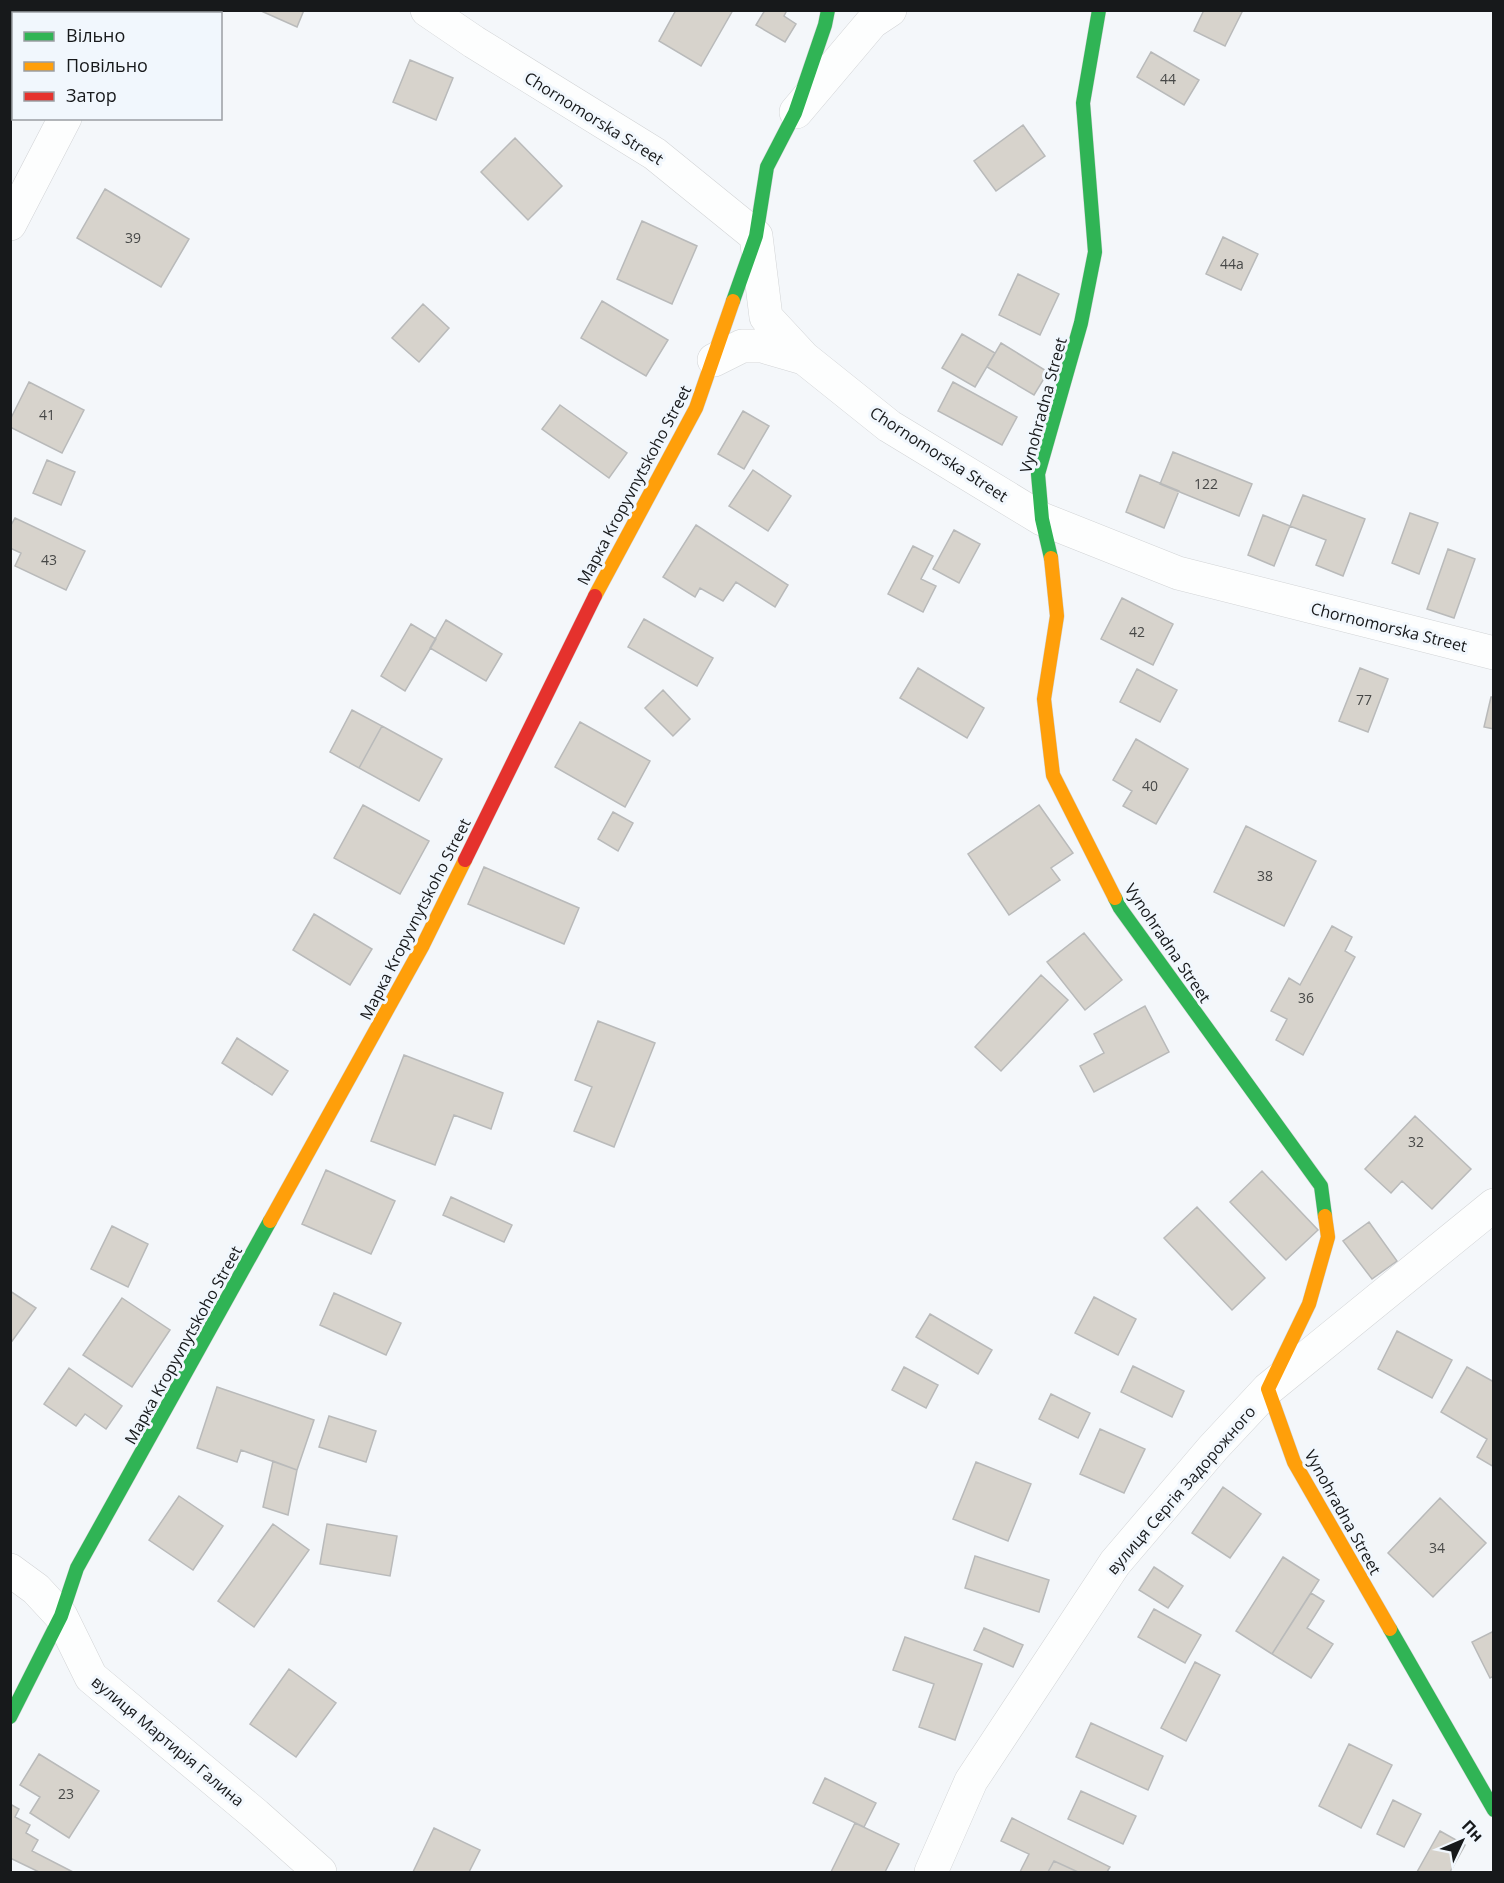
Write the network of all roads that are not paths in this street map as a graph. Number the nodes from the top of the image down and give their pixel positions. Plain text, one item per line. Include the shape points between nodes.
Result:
1 (427, 10) edge
2 (828, 10) edge
3 (890, 10) edge
4 (1099, 10) edge
5 (795, 113) junction
6 (64, 120) edge
7 (10, 224) edge
8 (756, 236) junction
9 (804, 358) junction
10 (714, 360) junction
11 (1042, 519) junction
12 (1494, 653) edge
13 (1494, 1205) edge
14 (1268, 1389) junction
15 (10, 1570) edge
16 (61, 1616) junction
17 (10, 1717) edge
18 (1494, 1810) edge
19 (320, 1872) edge
20 (931, 1872) edge

1 - 8 street, Chornomorska Street via 655,154
2 - 5 street, Марка Kropyvnytskoho Street
3 - 5 street via 872,22
4 - 11 street, Vynohradna Street via 1083,103 1095,252 1082,323 1038,474
5 - 8 street, Марка Kropyvnytskoho Street via 766,167
6 - 7 street
8 - 9 street, Chornomorska Street via 766,317
8 - 10 street, Марка Kropyvnytskoho Street
9 - 10 street via 762,346 742,346
9 - 11 street, Chornomorska Street via 889,426
10 - 16 street, Марка Kropyvnytskoho Street via 696,408 589,606 423,945 77,1568
11 - 12 street, Chornomorska Street via 1178,573
11 - 14 street, Vynohradna Street via 1052,554 1056,616 1044,699 1053,775 1120,908 1321,1186 1328,1237 1309,1304
13 - 14 street, вулиця Сергія Задорожного
14 - 18 street, Vynohradna Street via 1294,1462
14 - 20 street, вулиця Сергія Задорожного via 1115,1563 971,1781
15 - 16 street, вулиця Мартирія Галина via 36,1588
16 - 17 street, Марка Kropyvnytskoho Street
16 - 19 street, вулиця Мартирія Галина via 91,1677

